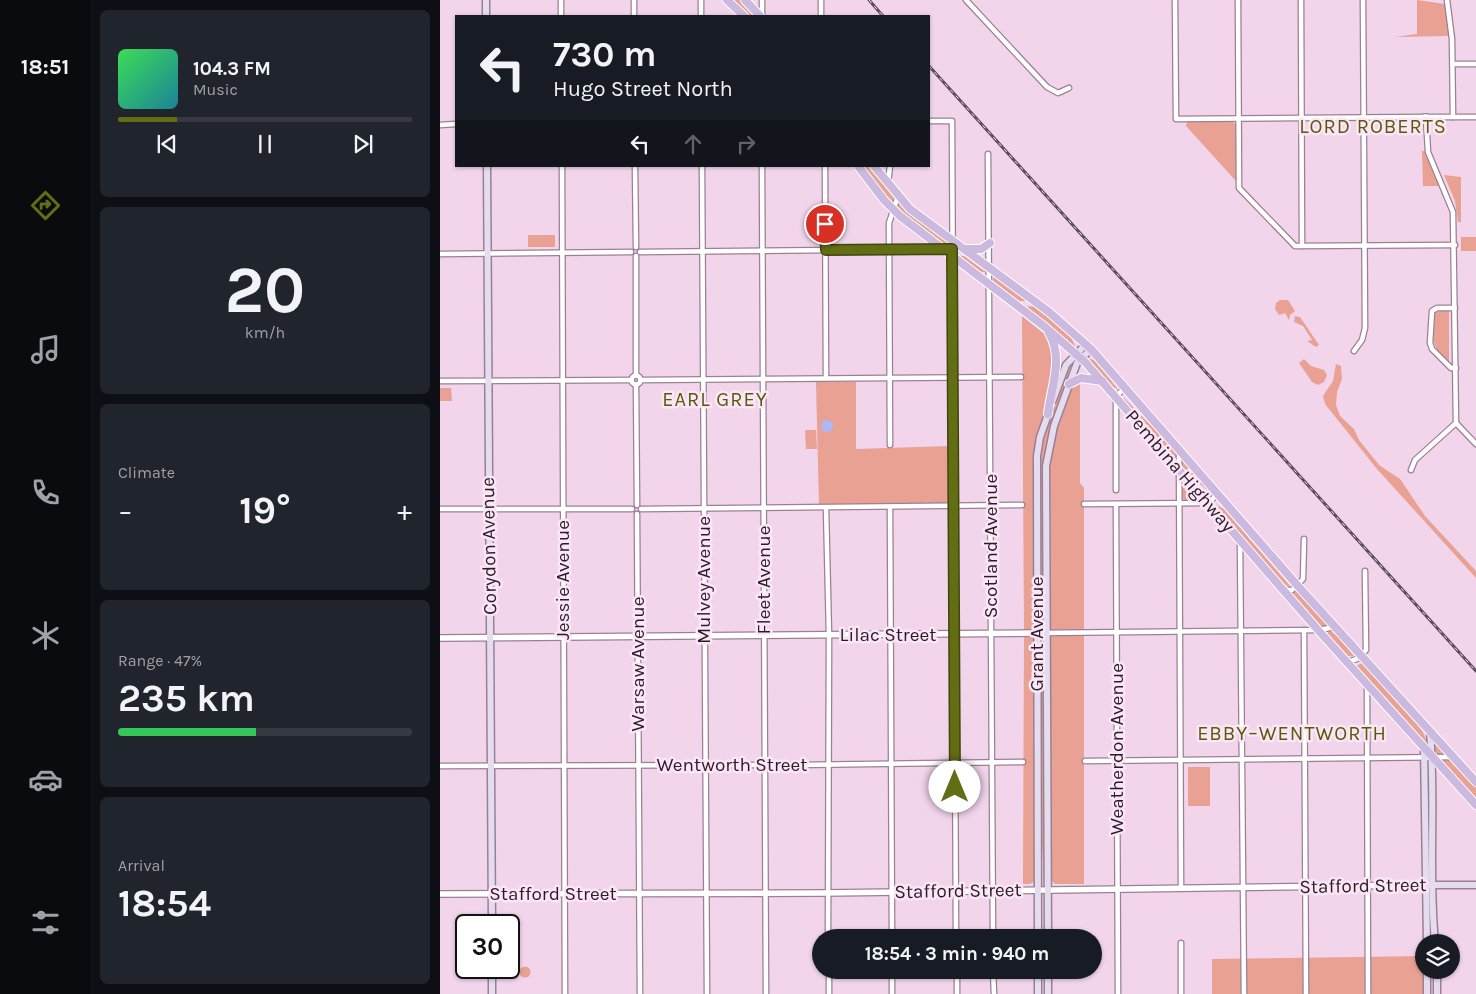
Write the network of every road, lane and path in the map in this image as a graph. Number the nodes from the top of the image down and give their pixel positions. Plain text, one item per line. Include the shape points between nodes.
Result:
1 (486, 0) edge
2 (561, 0) edge
3 (634, 0) edge
4 (701, 0) edge
5 (727, 0) edge
6 (747, 0) edge
7 (762, 0) edge
8 (821, 0) edge
9 (966, 0) edge
10 (1175, 0) edge
11 (1238, 0) edge
12 (1301, 0) edge
13 (1363, 0) edge
14 (1448, 0) edge
15 (486, 15) edge
16 (561, 15) edge
17 (634, 15) edge
18 (701, 15) edge
19 (743, 15) edge
20 (760, 15) edge
21 (761, 15) edge
22 (821, 15) edge
23 (1453, 64) junction
24 (1476, 64) edge
25 (1069, 88) dead end
26 (1426, 117) junction
27 (1453, 117) junction
28 (1476, 117) edge
29 (1301, 118) junction
30 (1363, 118) junction
31 (1238, 119) junction
32 (930, 121) edge
33 (440, 124) edge
34 (455, 124) edge
35 (988, 154) dead end
36 (487, 167) edge
37 (562, 167) edge
38 (635, 167) edge
39 (702, 167) edge
40 (762, 167) edge
41 (825, 167) edge
42 (859, 167) edge
43 (875, 167) edge
44 (890, 167) edge
45 (888, 184) junction
46 (898, 196) junction
47 (893, 210) junction
48 (952, 240) junction
49 (990, 243) junction
50 (1455, 245) junction
51 (1302, 246) junction
52 (1365, 246) junction
53 (636, 247) junction
54 (943, 249) junction
55 (964, 249) junction
56 (826, 250) junction
57 (888, 250) junction
58 (702, 251) junction
59 (762, 251) junction
60 (562, 252) junction
61 (631, 252) junction
62 (640, 252) junction
63 (952, 252) junction
64 (488, 253) junction
65 (440, 254) edge
66 (636, 256) junction
67 (990, 269) junction
68 (989, 284) junction
69 (1011, 301) junction
70 (1033, 301) junction
71 (1455, 308) junction
72 (1046, 327) junction
73 (1088, 346) junction
74 (1354, 351) dead end
75 (1079, 356) junction
76 (1456, 368) junction
77 (636, 376) junction
78 (989, 377) junction
79 (1021, 377) dead end
80 (826, 378) junction
81 (889, 378) junction
82 (953, 378) junction
83 (703, 379) junction
84 (763, 379) junction
85 (562, 380) junction
86 (632, 380) junction
87 (641, 380) junction
88 (440, 381) edge
89 (488, 381) junction
90 (1103, 382) junction
91 (636, 384) junction
92 (1069, 384) junction
93 (1126, 387) junction
94 (1116, 396) junction
95 (1048, 414) junction
96 (1456, 423) junction
97 (1476, 444) edge
98 (890, 445) dead end
99 (1179, 448) junction
100 (1179, 469) junction
101 (1411, 470) dead end
102 (1116, 490) dead end
103 (1218, 494) junction
104 (1208, 503) junction
105 (1084, 504) dead end
106 (1116, 504) junction
107 (1178, 504) junction
108 (637, 505) junction
109 (991, 505) junction
110 (1022, 505) dead end
111 (954, 506) junction
112 (890, 507) junction
113 (704, 508) junction
114 (826, 508) junction
115 (440, 509) edge
116 (489, 509) junction
117 (563, 509) junction
118 (632, 509) junction
119 (641, 509) junction
120 (764, 509) junction
121 (637, 514) junction
122 (1304, 539) dead end
123 (1240, 541) junction
124 (1365, 571) dead end
125 (1297, 585) junction
126 (1283, 590) junction
127 (1336, 627) junction
128 (1304, 630) junction
129 (1318, 630) junction
130 (1178, 631) junction
131 (1241, 631) junction
132 (1116, 632) junction
133 (1038, 633) junction
134 (1047, 633) junction
135 (954, 635) junction
136 (992, 635) junction
137 (638, 636) junction
138 (705, 636) junction
139 (763, 636) junction
140 (829, 636) junction
141 (890, 636) junction
142 (490, 637) junction
143 (564, 637) junction
144 (440, 638) edge
145 (1361, 655) junction
146 (1347, 662) junction
147 (1367, 683) junction
148 (1430, 732) junction
149 (1367, 757) junction
150 (1428, 757) junction
151 (1242, 758) junction
152 (1305, 758) junction
153 (1453, 758) junction
154 (1179, 760) junction
155 (1085, 761) dead end
156 (1116, 761) junction
157 (992, 762) junction
158 (1023, 762) dead end
159 (955, 763) junction
160 (765, 764) junction
161 (828, 764) junction
162 (891, 764) junction
163 (638, 765) junction
164 (705, 765) junction
165 (440, 766) edge
166 (490, 766) junction
167 (564, 766) junction
168 (1476, 782) edge
169 (1476, 805) edge
170 (1429, 885) junction
171 (1476, 885) edge
172 (1306, 886) junction
173 (1368, 886) junction
174 (1242, 887) junction
175 (1180, 888) junction
176 (1048, 889) junction
177 (1117, 889) junction
178 (956, 890) junction
179 (993, 890) junction
180 (1038, 890) junction
181 (892, 892) junction
182 (706, 893) junction
183 (766, 893) junction
184 (828, 893) junction
185 (440, 894) edge
186 (492, 894) junction
187 (565, 894) junction
188 (640, 894) junction
189 (492, 914) edge
190 (828, 929) edge
191 (892, 929) edge
192 (956, 929) edge
193 (993, 929) edge
194 (1038, 929) edge
195 (1048, 929) edge
196 (1426, 934) edge
197 (1434, 934) edge
198 (1181, 943) dead end
199 (492, 979) edge
200 (829, 979) edge
201 (892, 979) edge
202 (957, 979) edge
203 (993, 979) edge
204 (1038, 979) edge
205 (1048, 979) edge
206 (1427, 979) edge
207 (1437, 979) edge
208 (492, 994) edge
209 (565, 994) edge
210 (640, 994) edge
211 (707, 994) edge
212 (766, 994) edge
213 (829, 994) edge
214 (892, 994) edge
215 (957, 994) edge
216 (994, 994) edge
217 (1038, 994) edge
218 (1048, 994) edge
219 (1118, 994) edge
220 (1181, 994) edge
221 (1244, 994) edge
222 (1306, 994) edge
223 (1368, 994) edge
224 (1427, 994) edge
225 (1437, 994) edge

1 - 15 main road
2 - 16 street
3 - 17 street
4 - 18 street
5 - 19 main road
6 - 20 main road
7 - 21 street
8 - 22 street
9 - 25 street via 1047,87 1058,93
10 - 31 street via 1176,119
11 - 31 street
12 - 29 street
13 - 30 street
14 - 23 street
23 - 24 street
23 - 27 street
26 - 27 street
26 - 30 street
26 - 50 street via 1428,152 1452,205
27 - 28 street
29 - 30 street
29 - 31 street
29 - 51 street
30 - 52 street
31 - 51 street via 1239,188 1292,245
32 - 48 street via 952,121
33 - 34 street
35 - 49 street, Scotland Avenue
36 - 64 main road, Corydon Avenue
37 - 60 street, Jessie Avenue
38 - 53 street
39 - 58 street, Mulvey Avenue
40 - 59 street, Fleet Avenue
41 - 56 street
42 - 47 main road, Pembina Highway
43 - 45 main road, Pembina Highway
44 - 45 street
45 - 46 main road, Pembina Highway
46 - 47 street
46 - 48 main road, Pembina Highway
47 - 54 main road, Pembina Highway
47 - 57 street
48 - 55 main road, Pembina Highway
48 - 63 street
49 - 55 main road via 981,249
49 - 67 street, Scotland Avenue
50 - 52 street
50 - 71 street
51 - 52 street
52 - 74 street via 1365,328
53 - 61 street
53 - 62 street
54 - 57 street
54 - 63 main road, Pembina Highway
55 - 63 street
55 - 67 main road, Pembina Highway
56 - 57 street
56 - 59 street
56 - 80 street
57 - 81 street
58 - 59 street
58 - 62 street
58 - 83 street, Mulvey Avenue
59 - 84 street, Fleet Avenue
60 - 61 street
60 - 64 street
60 - 85 street, Jessie Avenue
61 - 66 street
62 - 66 street
63 - 68 main road, Pembina Highway
63 - 82 street
64 - 65 street
64 - 89 main road, Corydon Avenue
66 - 77 street
67 - 68 street, Scotland Avenue
67 - 70 main road, Pembina Highway
68 - 69 main road, Pembina Highway
68 - 78 street, Scotland Avenue
69 - 70 main road via 1022,304
69 - 72 main road, Pembina Highway
70 - 73 main road, Pembina Highway
71 - 76 street
71 - 76 street via 1432,311 1430,343 1451,368
72 - 75 main road, Pembina Highway
72 - 95 main road via 1056,344 1057,361
73 - 75 main road, Grant Avenue
73 - 93 main road, Pembina Highway
75 - 90 main road, Pembina Highway
75 - 92 main road, Grant Avenue
75 - 95 main road, Grant Avenue via 1064,369
76 - 96 street
77 - 86 street
77 - 87 street
78 - 79 street
78 - 82 street
78 - 109 street, Scotland Avenue
80 - 81 street
80 - 84 street
81 - 82 street
81 - 98 street
82 - 111 street
83 - 84 street
83 - 87 street
83 - 113 street, Mulvey Avenue
84 - 120 street, Fleet Avenue
85 - 86 street
85 - 89 street
85 - 117 street, Jessie Avenue
86 - 91 street
87 - 91 street
88 - 89 street
89 - 116 main road, Corydon Avenue
90 - 92 main road via 1081,378
90 - 94 main road, Pembina Highway
91 - 108 street
92 - 134 main road, Grant Avenue via 1054,426 1046,466
93 - 94 street
93 - 99 main road, Pembina Highway
94 - 100 main road, Pembina Highway
94 - 102 street
95 - 133 main road, Grant Avenue via 1037,456
96 - 97 street
96 - 101 street via 1415,460
99 - 100 street
99 - 103 main road, Pembina Highway
100 - 104 main road, Pembina Highway
100 - 107 street
103 - 104 street
103 - 125 main road, Pembina Highway
104 - 107 street
104 - 123 main road, Pembina Highway
105 - 106 street
106 - 107 street
106 - 132 street, Weatherdon Avenue
107 - 130 street
108 - 118 street
108 - 119 street
109 - 110 street
109 - 111 street
109 - 136 street, Scotland Avenue
111 - 112 street
111 - 135 street
112 - 114 street
112 - 141 street
113 - 119 street
113 - 120 street
113 - 138 street, Mulvey Avenue
114 - 120 street
114 - 140 street
115 - 116 street
116 - 117 street
116 - 142 main road, Corydon Avenue
117 - 118 street
117 - 143 street, Jessie Avenue
118 - 121 street
119 - 121 street
120 - 139 street, Fleet Avenue
121 - 137 street, Warsaw Avenue
122 - 125 street via 1303,579
123 - 126 main road, Pembina Highway
123 - 131 street
124 - 145 street via 1366,650
125 - 126 street via 1292,590
125 - 127 main road, Pembina Highway
126 - 129 main road, Pembina Highway
127 - 129 street, Lilac Street
127 - 145 main road, Pembina Highway
128 - 129 street, Lilac Street
128 - 131 street, Lilac Street
128 - 152 street
129 - 146 main road, Pembina Highway
130 - 131 street, Lilac Street
130 - 132 street, Lilac Street
130 - 154 street
131 - 151 street
132 - 134 street, Lilac Street
132 - 156 street, Weatherdon Avenue
133 - 134 street, Lilac Street
133 - 136 street, Lilac Street
133 - 180 main road, Grant Avenue
134 - 176 main road, Grant Avenue
135 - 136 street, Lilac Street
135 - 141 street, Lilac Street
135 - 159 street
136 - 157 street, Scotland Avenue
137 - 138 street, Lilac Street
137 - 143 street, Lilac Street
137 - 163 street, Warsaw Avenue
138 - 139 street, Lilac Street
138 - 164 street, Mulvey Avenue
139 - 140 street, Lilac Street
139 - 160 street, Fleet Avenue
140 - 141 street, Lilac Street
140 - 161 street
141 - 162 street
142 - 143 street, Lilac Street
142 - 144 street, Lilac Street
142 - 166 main road, Corydon Avenue
143 - 167 street, Jessie Avenue
145 - 146 street
145 - 148 main road, Pembina Highway
146 - 147 main road, Pembina Highway
147 - 149 street
147 - 150 main road, Pembina Highway via 1424,747
148 - 150 main road
148 - 153 main road, Pembina Highway
149 - 150 street
149 - 152 street
149 - 173 street
150 - 153 street
150 - 169 main road, Pembina Highway
150 - 170 main road
151 - 152 street
151 - 154 street
151 - 174 street
152 - 172 street
153 - 168 main road, Pembina Highway
154 - 156 street
154 - 175 street
155 - 156 street
156 - 177 street, Weatherdon Avenue
157 - 158 street, Wentworth Street
157 - 159 street, Wentworth Street
157 - 179 street, Scotland Avenue
159 - 162 street, Wentworth Street
159 - 178 street
160 - 161 street, Wentworth Street
160 - 164 street, Wentworth Street
160 - 183 street, Fleet Avenue
161 - 162 street, Wentworth Street
161 - 184 street
162 - 181 street
163 - 164 street, Wentworth Street
163 - 167 street, Wentworth Street
163 - 188 street, Warsaw Avenue
164 - 182 street, Mulvey Avenue
165 - 166 street, Wentworth Street
166 - 167 street, Wentworth Street
166 - 186 main road, Corydon Avenue
167 - 187 street, Jessie Avenue
170 - 171 main road, Stafford Street
170 - 173 street, Stafford Street
170 - 196 main road
170 - 197 main road
172 - 173 street, Stafford Street
172 - 174 street, Stafford Street
172 - 222 street
173 - 223 street
174 - 175 street, Stafford Street
174 - 221 street
175 - 177 street, Stafford Street
176 - 177 street, Stafford Street
176 - 180 street, Stafford Street
176 - 195 main road, Grant Avenue
177 - 219 street, Weatherdon Avenue
178 - 179 street, Stafford Street
178 - 181 street, Stafford Street
178 - 192 street
179 - 180 street, Stafford Street
179 - 193 street, Scotland Avenue
180 - 194 main road, Grant Avenue
181 - 184 street, Stafford Street
181 - 191 street
182 - 183 street, Stafford Street
182 - 188 street, Stafford Street
182 - 211 street, Mulvey Avenue
183 - 184 street, Stafford Street
183 - 212 street, Fleet Avenue
184 - 190 street
185 - 186 street, Stafford Street
186 - 187 street, Stafford Street
186 - 189 main road, Corydon Avenue
187 - 188 street, Stafford Street
187 - 209 street, Jessie Avenue
188 - 210 street, Warsaw Avenue
198 - 220 street
199 - 208 main road
200 - 213 street
201 - 214 street
202 - 215 street
203 - 216 street
204 - 217 main road
205 - 218 main road
206 - 224 main road
207 - 225 main road

